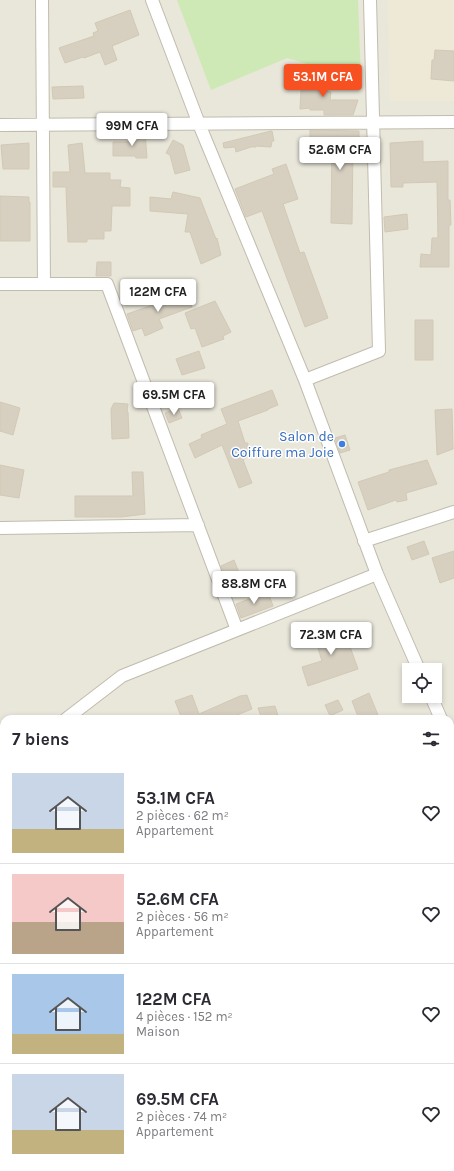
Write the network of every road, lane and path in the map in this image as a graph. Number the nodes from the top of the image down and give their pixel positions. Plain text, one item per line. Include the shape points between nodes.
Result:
1 (42, 0) edge
2 (152, 0) edge
3 (370, 0) edge
4 (373, 122) junction
5 (454, 122) edge
6 (44, 124) junction
7 (199, 124) junction
8 (0, 125) edge
9 (0, 284) edge
10 (44, 284) junction
11 (305, 380) junction
12 (454, 512) edge
13 (198, 525) junction
14 (0, 528) edge
15 (364, 541) junction
16 (377, 574) junction
17 (237, 630) junction
18 (417, 663) edge
19 (434, 703) edge
20 (71, 715) edge
21 (439, 715) edge

1 - 6 street
2 - 7 street
3 - 4 street
4 - 5 street
4 - 7 street
4 - 11 street via 379,351
6 - 7 street
6 - 8 street
6 - 10 street
7 - 11 street
9 - 10 street
10 - 13 street via 107,284
11 - 15 street
12 - 15 street
13 - 14 street
13 - 17 street
15 - 16 street
16 - 17 street
16 - 18 street
17 - 20 street via 122,676
19 - 21 street

